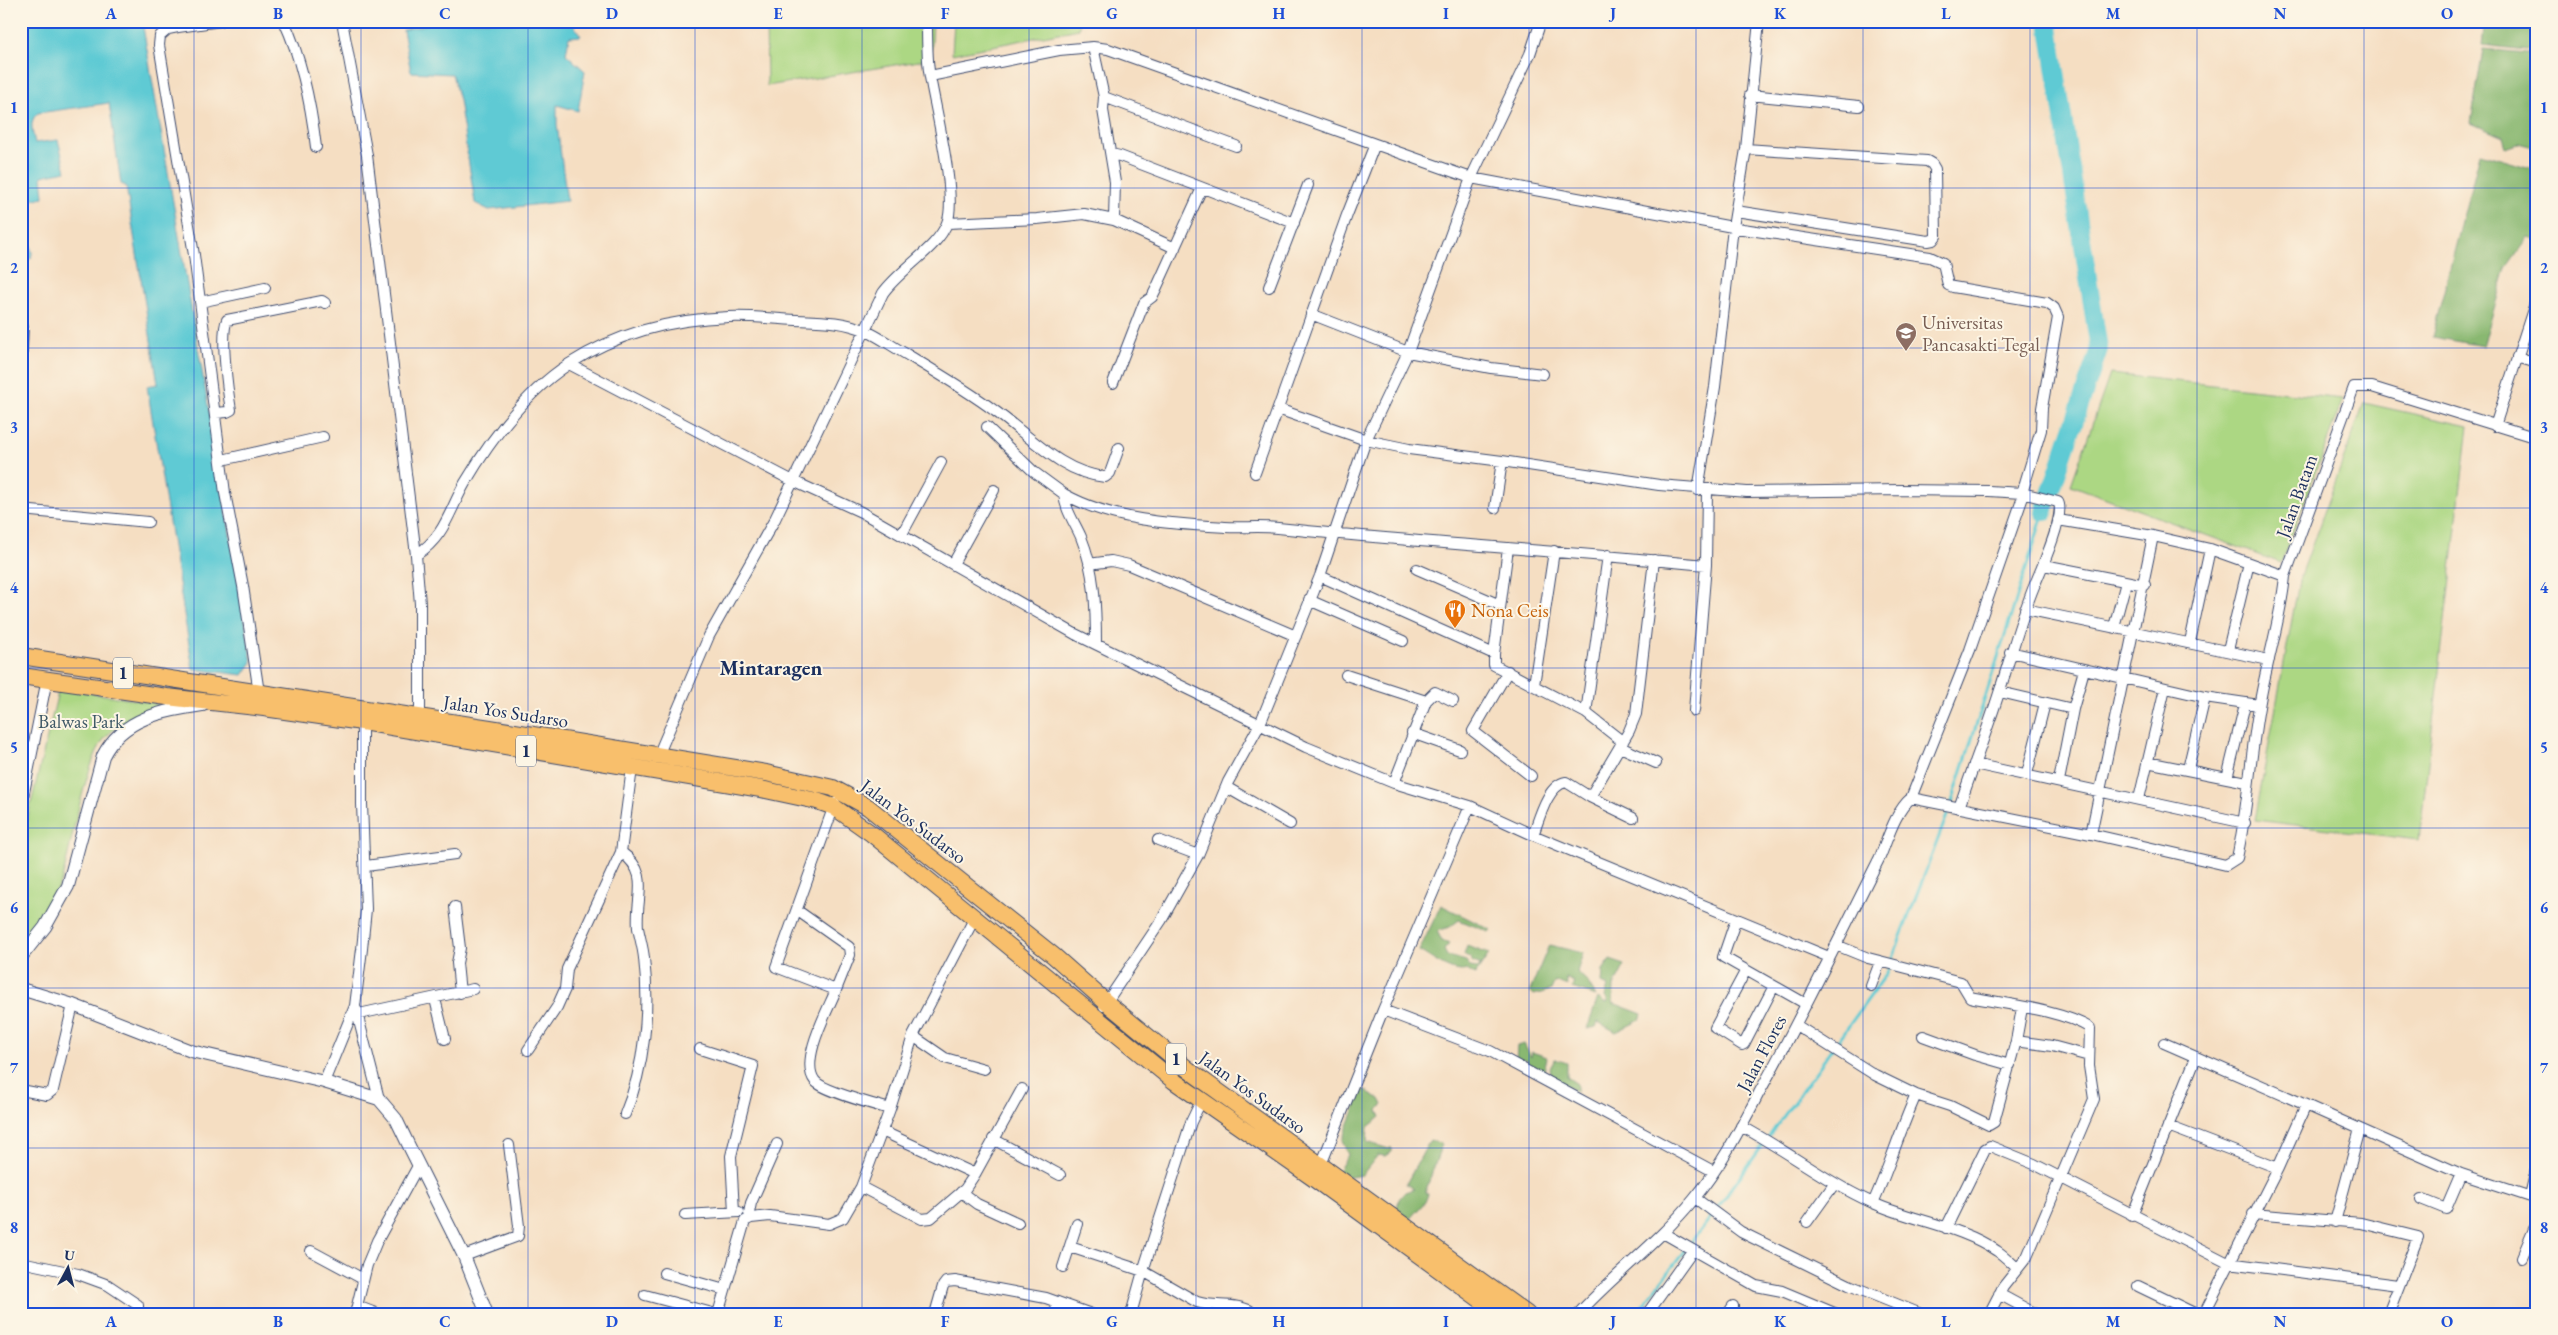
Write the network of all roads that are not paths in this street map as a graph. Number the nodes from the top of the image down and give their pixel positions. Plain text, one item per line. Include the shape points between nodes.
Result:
1 (221, 21) edge
2 (284, 21) edge
3 (342, 21) edge
4 (927, 21) edge
5 (1541, 21) edge
6 (1759, 21) edge
7 (1093, 47) junction
8 (930, 76) junction
9 (1750, 95) junction
10 (1104, 97) junction
11 (1859, 106) dead end
12 (1376, 144) junction
13 (1236, 146) dead end
14 (316, 147) dead end
15 (1746, 149) junction
16 (1111, 154) junction
17 (1471, 178) junction
18 (1308, 185) dead end
19 (1202, 188) junction
20 (1736, 211) junction
21 (1114, 220) junction
22 (948, 223) junction
23 (1294, 223) junction
24 (1733, 227) junction
25 (1175, 248) junction
26 (1269, 287) dead end
27 (265, 288) dead end
28 (2537, 297) edge
29 (200, 302) junction
30 (325, 303) dead end
31 (1311, 314) junction
32 (21, 318) edge
33 (866, 330) junction
34 (1408, 352) junction
35 (2517, 357) junction
36 (2537, 363) edge
37 (569, 364) junction
38 (21, 367) edge
39 (1543, 374) dead end
40 (1113, 384) dead end
41 (1278, 409) junction
42 (216, 413) junction
43 (2495, 426) junction
44 (987, 427) dead end
45 (323, 437) dead end
46 (2537, 438) edge
47 (1366, 440) junction
48 (1119, 448) dead end
49 (222, 460) junction
50 (1502, 460) junction
51 (941, 462) dead end
52 (1255, 473) dead end
53 (793, 481) junction
54 (994, 490) dead end
55 (1703, 490) junction
56 (2023, 493) junction
57 (1064, 494) junction
58 (1495, 508) dead end
59 (21, 510) edge
60 (2058, 520) junction
61 (148, 522) dead end
62 (902, 534) junction
63 (1334, 535) junction
64 (2153, 536) junction
65 (1508, 548) junction
66 (2210, 549) junction
67 (1554, 551) junction
68 (416, 555) junction
69 (1608, 555) junction
70 (1654, 560) junction
71 (2248, 563) junction
72 (953, 564) junction
73 (1089, 564) junction
74 (2044, 564) junction
75 (1706, 565) junction
76 (1417, 569) dead end
77 (1320, 576) junction
78 (2286, 576) junction
79 (2126, 582) junction
80 (2144, 585) junction
81 (1309, 600) junction
82 (1500, 605) junction
83 (2025, 609) junction
84 (2114, 627) junction
85 (2135, 632) junction
86 (1296, 636) junction
87 (1403, 641) dead end
88 (2190, 642) junction
89 (1096, 644) junction
90 (2228, 650) junction
91 (2010, 652) junction
92 (1494, 654) junction
93 (21, 656) edge
94 (2269, 660) junction
95 (2084, 670) junction
96 (1508, 671) junction
97 (1346, 675) dead end
98 (21, 676) edge
99 (2122, 676) junction
100 (47, 679) junction
101 (1534, 685) junction
102 (2165, 688) junction
103 (2000, 692) junction
104 (259, 693) junction
105 (2205, 697) junction
106 (1426, 701) junction
107 (1453, 701) dead end
108 (216, 702) junction
109 (2045, 703) junction
110 (2245, 704) junction
111 (2259, 704) junction
112 (2073, 709) junction
113 (1694, 711) dead end
114 (1586, 713) junction
115 (362, 716) junction
116 (420, 718) junction
117 (1260, 724) junction
118 (1412, 733) junction
119 (1621, 744) junction
120 (1460, 750) dead end
121 (2147, 762) junction
122 (1656, 763) dead end
123 (656, 764) junction
124 (1974, 764) junction
125 (632, 768) junction
126 (2188, 769) junction
127 (2027, 774) junction
128 (1531, 776) dead end
129 (2227, 778) junction
130 (2059, 781) junction
131 (2248, 782) junction
132 (1394, 783) junction
133 (1226, 787) junction
134 (838, 790) junction
135 (2099, 790) junction
136 (1590, 797) junction
137 (1911, 798) junction
138 (2140, 800) junction
139 (1470, 806) junction
140 (21, 807) edge
141 (834, 807) junction
142 (1957, 807) junction
143 (1633, 818) dead end
144 (2245, 823) junction
145 (1290, 824) dead end
146 (2091, 834) junction
147 (1533, 835) junction
148 (1158, 840) dead end
149 (621, 852) junction
150 (455, 854) dead end
151 (1198, 855) junction
152 (366, 866) junction
153 (454, 907) dead end
154 (798, 911) junction
155 (974, 919) junction
156 (1736, 919) junction
157 (1836, 945) junction
158 (21, 957) edge
159 (1830, 957) junction
160 (1882, 962) junction
161 (1746, 970) junction
162 (1774, 986) junction
163 (1871, 986) dead end
164 (21, 989) edge
165 (473, 989) dead end
166 (836, 990) junction
167 (460, 993) junction
168 (435, 999) junction
169 (1106, 1003) junction
170 (1806, 1004) junction
171 (74, 1005) junction
172 (2022, 1008) junction
173 (1383, 1010) junction
174 (354, 1012) junction
175 (1095, 1017) junction
176 (1796, 1025) junction
177 (913, 1036) junction
178 (1923, 1036) dead end
179 (445, 1039) dead end
180 (2016, 1041) junction
181 (2164, 1043) dead end
182 (700, 1049) dead end
183 (528, 1050) dead end
184 (2089, 1056) junction
185 (2196, 1057) junction
186 (2010, 1065) junction
187 (984, 1069) dead end
188 (324, 1082) junction
189 (1022, 1089) dead end
190 (21, 1090) edge
191 (1916, 1095) junction
192 (1202, 1099) junction
193 (380, 1100) junction
194 (2306, 1105) junction
195 (890, 1109) junction
196 (625, 1114) dead end
197 (1741, 1126) junction
198 (2168, 1126) junction
199 (2360, 1129) junction
200 (882, 1131) junction
201 (993, 1139) junction
202 (777, 1144) dead end
203 (509, 1145) dead end
204 (1321, 1165) junction
205 (2537, 1165) edge
206 (418, 1166) junction
207 (2278, 1168) junction
208 (1713, 1172) junction
209 (975, 1174) junction
210 (2461, 1174) junction
211 (1060, 1175) dead end
212 (2059, 1178) junction
213 (1835, 1183) junction
214 (862, 1187) junction
215 (961, 1192) junction
216 (1695, 1198) junction
217 (2533, 1198) edge
218 (2421, 1199) dead end
219 (1872, 1203) junction
220 (734, 1212) junction
221 (2253, 1214) junction
222 (685, 1215) dead end
223 (750, 1215) junction
224 (2132, 1216) junction
225 (1808, 1222) dead end
226 (2335, 1222) junction
227 (2537, 1222) edge
228 (1018, 1224) dead end
229 (1077, 1224) dead end
230 (1946, 1228) junction
231 (1663, 1233) junction
232 (1070, 1247) junction
233 (1687, 1248) junction
234 (311, 1251) dead end
235 (464, 1256) junction
236 (2522, 1257) dead end
237 (21, 1262) edge
238 (2228, 1263) junction
239 (1063, 1267) dead end
240 (2018, 1268) junction
241 (1143, 1271) junction
242 (664, 1273) dead end
243 (364, 1279) junction
244 (2398, 1285) junction
245 (2138, 1286) dead end
246 (725, 1290) junction
247 (1999, 1294) junction
248 (645, 1295) dead end
249 (1058, 1302) junction
250 (356, 1310) edge
251 (1248, 1310) dead end
252 (138, 1314) edge
253 (378, 1314) edge
254 (488, 1314) edge
255 (717, 1314) edge
256 (935, 1314) edge
257 (1055, 1314) edge
258 (1091, 1314) edge
259 (1131, 1314) edge
260 (1500, 1314) edge
261 (1526, 1314) edge
262 (1578, 1314) edge
263 (1647, 1314) edge
264 (1837, 1314) edge
265 (1921, 1314) edge
266 (1989, 1314) edge
267 (2036, 1314) edge
268 (2196, 1314) edge
269 (2204, 1314) edge
270 (2388, 1314) edge

1 - 29 street via 168,29 160,36 159,45
2 - 14 street via 295,44
3 - 68 street via 367,155
4 - 8 street
5 - 17 street via 1530,54
6 - 9 street
7 - 8 street
7 - 10 street
7 - 12 street via 1108,49
8 - 22 street via 948,180
9 - 11 street
9 - 15 street
10 - 13 street
10 - 16 street via 1103,110
12 - 17 street
12 - 31 street
15 - 20 street
15 - 20 street via 1927,161 1935,169 1936,236 1928,240
16 - 19 street
16 - 21 street via 1115,182
17 - 24 street
17 - 34 street
18 - 23 street
19 - 23 street
19 - 25 street
20 - 24 street
21 - 22 street via 1078,214
21 - 25 street
22 - 33 street via 929,248 888,286
23 - 26 street
24 - 55 street
24 - 56 street, Jalan Flores via 1930,257 1943,263 1948,285 2047,303 2054,308 2058,317 2041,430
25 - 40 street via 1152,297 1144,303
27 - 29 street
28 - 35 street
29 - 42 street
30 - 42 street via 227,320 224,328 231,410
31 - 34 street
31 - 41 street
32 - 38 street
33 - 37 street via 814,321 731,316 700,318 629,334
33 - 48 street via 942,375 1065,464 1086,474 1105,477 1110,473
33 - 53 street
34 - 39 street
34 - 47 street
35 - 36 street
35 - 43 street
37 - 53 street
37 - 68 street via 541,386 505,425 464,484 434,542
41 - 47 street
41 - 52 street
42 - 49 street
43 - 46 street, Jalan Batam
43 - 78 street, Jalan Batam via 2372,387 2354,387
44 - 57 street via 1034,472
45 - 49 street
47 - 50 street via 1408,449
47 - 63 street
49 - 104 street
50 - 55 street
50 - 58 street
51 - 62 street
53 - 62 street
53 - 123 street via 775,519 720,614
54 - 72 street
55 - 56 street
55 - 75 street
56 - 60 street via 2056,500 2061,506
56 - 137 street, Jalan Flores via 1970,650
57 - 63 street via 1100,509 1144,520 1226,527 1276,527
57 - 73 street
59 - 61 street
60 - 64 street
60 - 74 street
62 - 72 street
63 - 65 street
63 - 77 street
64 - 66 street
64 - 80 street
65 - 67 street
65 - 82 street
66 - 71 street
66 - 88 street
67 - 69 street
67 - 101 street
68 - 116 street via 420,604
69 - 70 street
69 - 114 street
70 - 75 street
70 - 119 street via 1636,714
71 - 78 street
71 - 90 street
72 - 89 street
73 - 86 street via 1112,561 1129,565
73 - 89 street via 1096,606
74 - 79 street
74 - 83 street
75 - 113 street
76 - 82 street
77 - 81 street
77 - 92 street
78 - 94 street
79 - 80 street
79 - 84 street
80 - 85 street
81 - 86 street
81 - 87 street
82 - 92 street
83 - 84 street
83 - 91 street
84 - 85 street
85 - 88 street
85 - 99 street
86 - 117 street
88 - 90 street
89 - 117 street
90 - 94 street
91 - 95 street
91 - 103 street
92 - 96 street via 1494,665
93 - 104 highway, Jalan Yos Sudarso / 1
94 - 111 street
95 - 99 street
95 - 112 street
96 - 101 street
96 - 128 street via 1473,731
97 - 106 street
98 - 100 highway, Jalan Yos Sudarso / 1
99 - 102 street
99 - 135 street
100 - 108 highway, Jalan Yos Sudarso / 1
100 - 140 street
101 - 114 street
102 - 105 street
102 - 121 street
103 - 109 street
103 - 124 street
104 - 115 highway, Jalan Yos Sudarso / 1
105 - 110 street
105 - 126 street
106 - 107 street via 1435,692
106 - 118 street
108 - 115 highway, Jalan Yos Sudarso / 1
108 - 158 street via 151,715 111,743 103,756 68,886 45,927
109 - 112 street
109 - 127 street
110 - 111 street
110 - 129 street
111 - 131 street
112 - 130 street
114 - 119 street
115 - 116 highway, Jalan Yos Sudarso / 1
115 - 125 highway, Jalan Yos Sudarso / 1
115 - 152 street
116 - 123 highway, Jalan Yos Sudarso / 1
117 - 132 street via 1306,747
117 - 133 street
118 - 120 street
118 - 132 street
119 - 122 street
119 - 136 street
121 - 126 street
121 - 138 street
123 - 125 highway, Jalan Yos Sudarso / 1
123 - 134 highway, Jalan Yos Sudarso / 1 via 792,778
123 - 141 highway, Jalan Yos Sudarso / 1
124 - 127 street
124 - 142 street
125 - 149 street
126 - 129 street
127 - 130 street
129 - 131 street
130 - 135 street
131 - 144 street
132 - 139 street
133 - 145 street
133 - 151 street
134 - 141 street
134 - 169 highway, Jalan Yos Sudarso / 1 via 868,807 1054,956
135 - 138 street
135 - 146 street
136 - 143 street
136 - 147 street via 1566,782 1558,785 1549,796
137 - 142 street
137 - 157 street, Jalan Flores via 1902,808
138 - 144 street
139 - 147 street
139 - 173 street
141 - 154 street
141 - 155 highway, Jalan Yos Sudarso / 1 via 872,834
142 - 146 street
144 - 146 street via 2237,858 2226,865
147 - 156 street
148 - 151 street
149 - 183 street via 567,969 557,1007
149 - 196 street via 632,860 640,882 638,919 644,959 645,1013 642,1058 635,1090
150 - 152 street
151 - 169 street via 1161,921
152 - 174 street via 366,909
153 - 167 street via 460,948 456,963
154 - 166 street via 849,947 850,955
154 - 166 street via 776,967
155 - 175 highway, Jalan Yos Sudarso / 1
155 - 177 street
156 - 159 street
156 - 161 street via 1723,957
157 - 159 street, Jalan Flores
157 - 160 street
159 - 170 street, Jalan Flores
160 - 163 street
160 - 172 street via 1961,982 1970,997
161 - 162 street
161 - 162 street via 1715,1028 1735,1041 1744,1044
162 - 170 street
164 - 171 street
165 - 167 street
166 - 195 street via 812,1048 814,1080 846,1095
167 - 168 street
168 - 174 street
168 - 179 street
169 - 175 street
169 - 204 highway, Jalan Yos Sudarso / 1 via 1190,1071
170 - 176 street, Jalan Flores
171 - 188 street via 191,1051
171 - 190 street via 54,1090 47,1095
172 - 180 street
172 - 184 street via 2089,1027
173 - 204 street
173 - 208 street via 1490,1051
174 - 188 street
174 - 193 street
175 - 192 highway, Jalan Yos Sudarso / 1 via 1174,1081
176 - 191 street via 1857,1066
176 - 197 street, Jalan Flores
177 - 187 street via 944,1058
177 - 195 street
178 - 186 street via 1975,1056
180 - 184 street
180 - 186 street
181 - 185 street
182 - 220 street via 754,1066 731,1159
184 - 212 street via 2094,1099
185 - 194 street
185 - 198 street
186 - 191 street via 1992,1124
188 - 193 street
189 - 201 street
191 - 219 street
192 - 241 street
192 - 260 highway, Jalan Yos Sudarso / 1
193 - 206 street via 396,1119
194 - 199 street
194 - 207 street
195 - 200 street
197 - 208 street, Jalan Flores
197 - 213 street
198 - 207 street
198 - 224 street
199 - 210 street
199 - 226 street
200 - 209 street
200 - 214 street
201 - 209 street
201 - 211 street
202 - 223 street via 754,1196
203 - 235 street via 518,1236
204 - 261 highway, Jalan Yos Sudarso / 1
205 - 217 street
206 - 235 street
206 - 243 street via 377,1241
207 - 221 street
208 - 216 street, Jalan Flores
209 - 215 street
210 - 217 street
210 - 218 street via 2446,1209
212 - 224 street
212 - 230 street via 2034,1164 1987,1146
212 - 240 street via 2027,1256
213 - 219 street
213 - 225 street
214 - 215 street via 927,1220
214 - 223 street via 843,1218 833,1223
215 - 228 street via 977,1204
216 - 231 street, Jalan Flores
216 - 265 street via 1741,1232 1827,1275
219 - 230 street
220 - 222 street
220 - 223 street
221 - 226 street
221 - 238 street
223 - 246 street via 742,1226
224 - 238 street
226 - 244 street via 2372,1225 2418,1237
227 - 236 street
229 - 232 street
230 - 240 street via 1990,1247
231 - 233 street
231 - 262 street, Jalan Flores
232 - 239 street
232 - 241 street
233 - 263 street
233 - 264 street via 1762,1289 1782,1291
234 - 243 street
235 - 254 street
237 - 252 street via 78,1274 108,1285 138,1306
238 - 244 street
238 - 269 street
240 - 247 street
241 - 251 street via 1197,1302 1231,1304
241 - 259 street
242 - 246 street
243 - 250 street
244 - 270 street
245 - 268 street
246 - 255 street
247 - 266 street
247 - 267 street
248 - 255 street
249 - 256 street via 964,1282 946,1282
249 - 257 street
249 - 258 street
250 - 253 street

